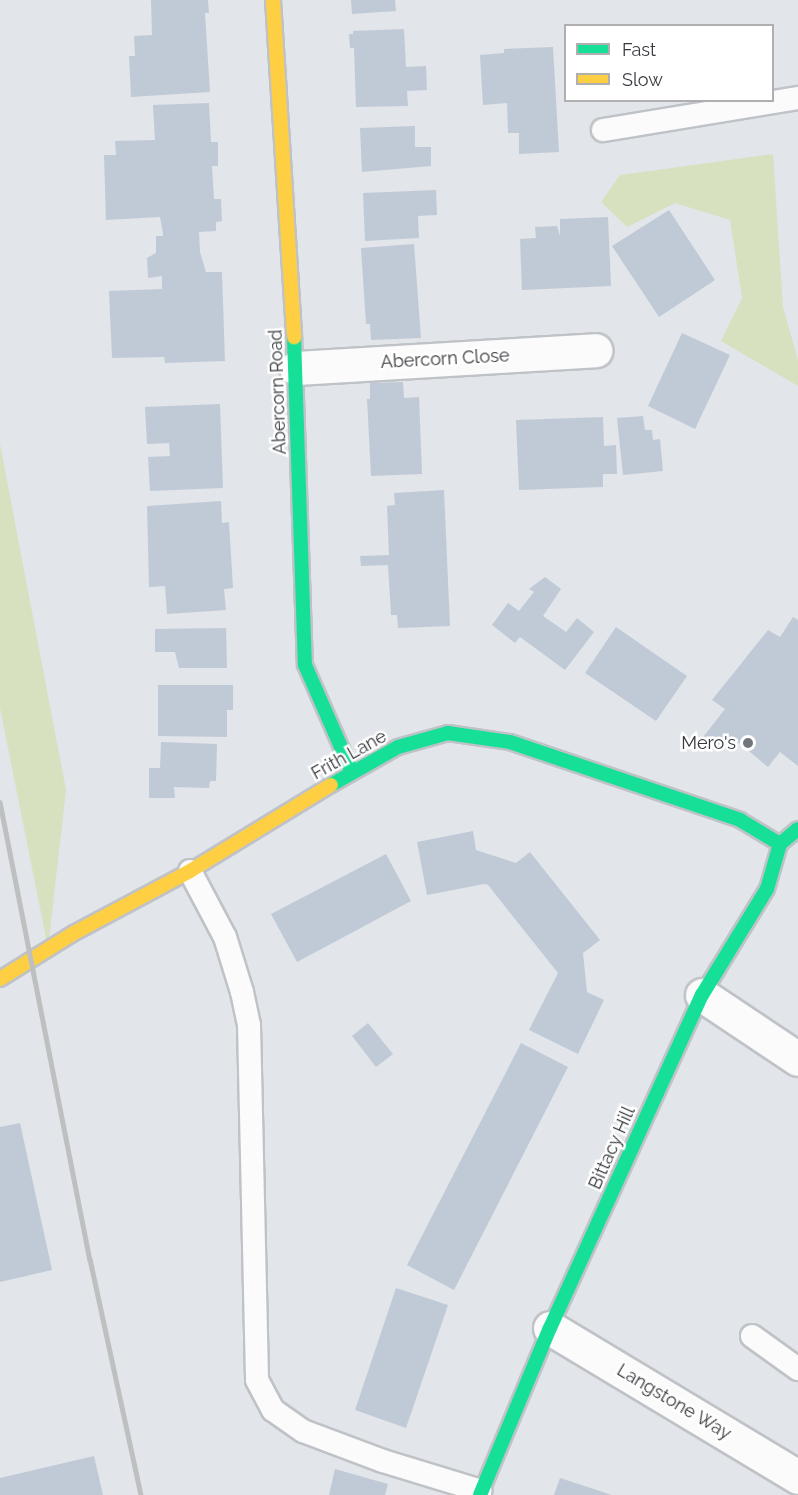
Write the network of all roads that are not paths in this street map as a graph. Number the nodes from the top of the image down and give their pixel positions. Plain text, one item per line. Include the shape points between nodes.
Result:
1 (273, 0) edge
2 (798, 98) edge
3 (774, 102) edge
4 (774, 102) edge
5 (603, 130) dead end
6 (595, 350) dead end
7 (296, 368) junction
8 (352, 772) junction
9 (798, 829) edge
10 (780, 844) junction
11 (190, 871) junction
12 (0, 979) edge
13 (702, 995) junction
14 (798, 1059) edge
15 (550, 1328) junction
16 (752, 1336) dead end
17 (798, 1368) edge
18 (798, 1476) edge
19 (481, 1493) edge

1 - 7 street, Abercorn Road
2 - 4 lane
3 - 5 lane
6 - 7 street, Abercorn Close
7 - 8 street, Abercorn Road via 305,665
8 - 10 street, Frith Lane via 398,747 448,733 510,742 740,820
8 - 11 street, Frith Lane
9 - 10 street
10 - 13 street, Bittacy Hill via 767,889
11 - 12 street, Frith Lane via 74,933
11 - 19 lane via 225,938 249,1025 257,1380 273,1410 303,1431
13 - 14 street
13 - 15 street, Bittacy Hill
15 - 18 street, Langstone Way
15 - 19 street, Bittacy Hill
16 - 17 lane

